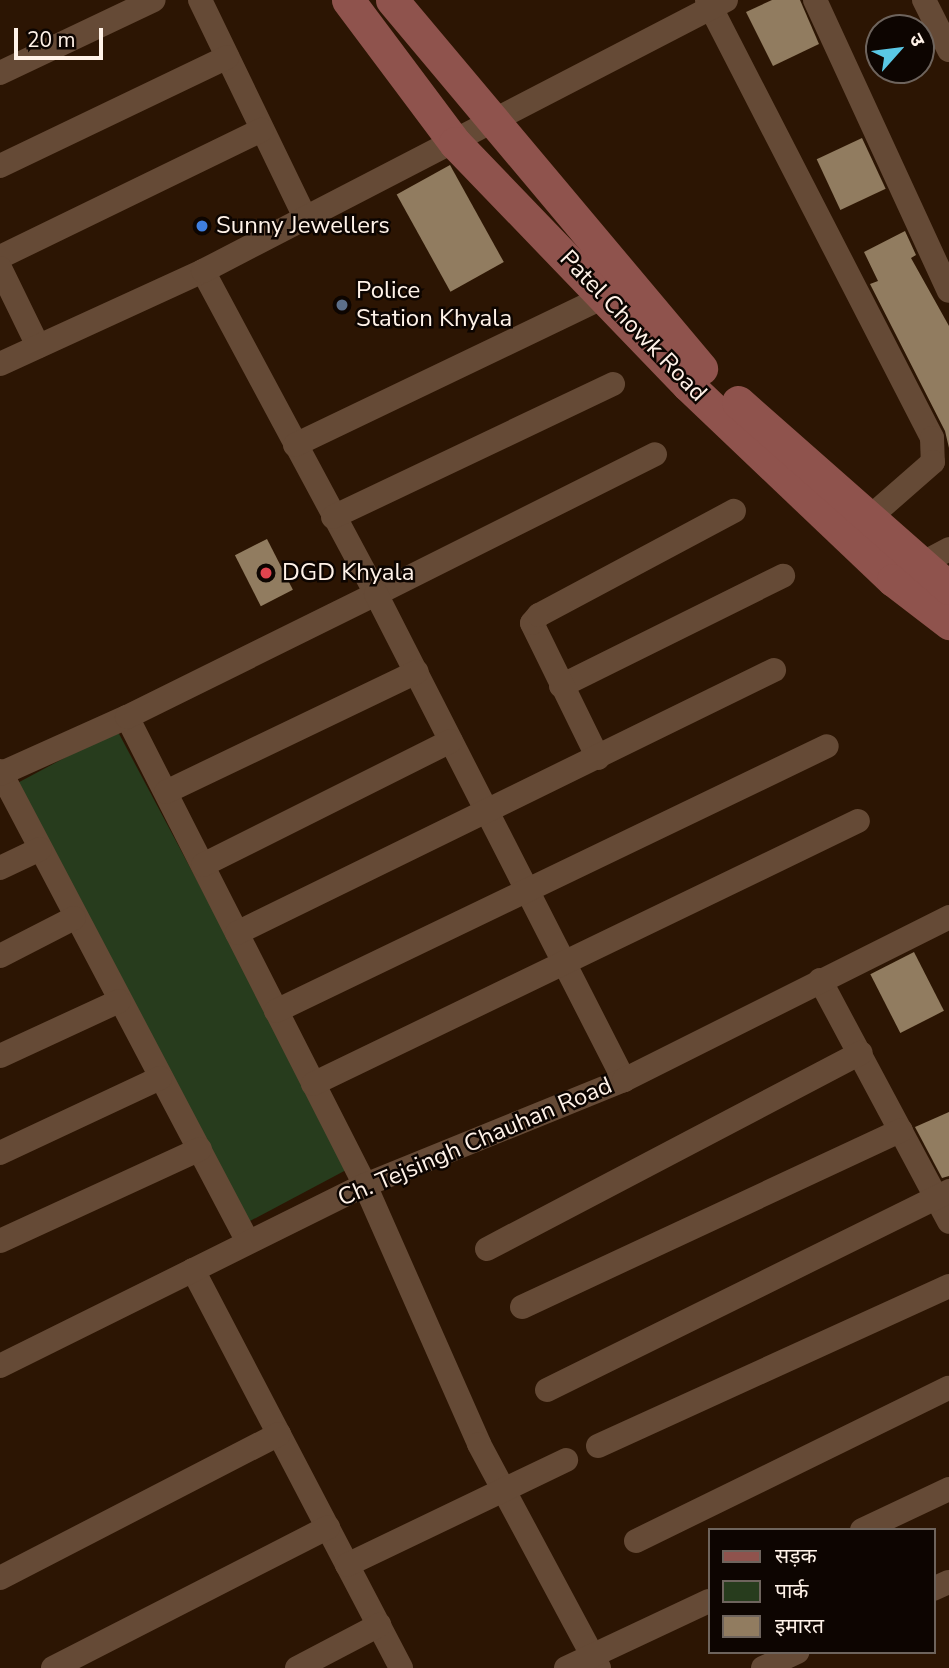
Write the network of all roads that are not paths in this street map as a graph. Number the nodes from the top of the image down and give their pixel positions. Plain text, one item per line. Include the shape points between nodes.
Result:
1 (154, 0) edge
2 (201, 0) edge
3 (348, 0) edge
4 (392, 0) edge
5 (815, 0) edge
6 (924, 0) edge
7 (715, 3) edge
8 (949, 50) edge
9 (228, 57) junction
10 (0, 73) edge
11 (492, 122) junction
12 (262, 130) junction
13 (455, 143) junction
14 (0, 166) edge
15 (304, 217) junction
16 (0, 257) edge
17 (0, 268) edge
18 (204, 271) junction
19 (949, 291) edge
20 (604, 297) junction
21 (38, 346) junction
22 (0, 364) edge
23 (613, 384) dead end
24 (295, 445) junction
25 (655, 454) dead end
26 (734, 511) dead end
27 (333, 517) junction
28 (869, 518) junction
29 (935, 556) edge
30 (783, 576) dead end
31 (949, 588) edge
32 (376, 594) junction
33 (949, 623) edge
34 (774, 670) dead end
35 (417, 672) junction
36 (561, 686) junction
37 (127, 717) junction
38 (452, 741) junction
39 (827, 746) dead end
40 (598, 758) junction
41 (0, 772) edge
42 (166, 792) junction
43 (486, 813) junction
44 (858, 821) dead end
45 (40, 849) junction
46 (203, 865) junction
47 (0, 868) edge
48 (527, 893) junction
49 (949, 917) edge
50 (75, 918) junction
51 (236, 933) junction
52 (0, 956) edge
53 (564, 966) junction
54 (820, 981) junction
55 (119, 1001) junction
56 (276, 1010) junction
57 (861, 1053) junction
58 (0, 1056) edge
59 (160, 1078) junction
60 (624, 1080) junction
61 (313, 1084) junction
62 (901, 1130) junction
63 (200, 1149) junction
64 (0, 1153) edge
65 (365, 1185) junction
66 (943, 1194) edge
67 (949, 1222) edge
68 (0, 1241) edge
69 (248, 1242) junction
70 (487, 1249) dead end
71 (193, 1270) junction
72 (949, 1286) edge
73 (522, 1307) dead end
74 (0, 1366) edge
75 (949, 1388) edge
76 (547, 1390) dead end
77 (279, 1434) junction
78 (598, 1446) dead end
79 (566, 1460) dead end
80 (505, 1489) junction
81 (949, 1489) edge
82 (328, 1527) junction
83 (866, 1528) edge
84 (636, 1541) dead end
85 (347, 1565) junction
86 (0, 1578) edge
87 (708, 1602) edge
88 (379, 1625) junction
89 (793, 1654) edge
90 (596, 1662) edge
91 (53, 1668) edge
92 (297, 1668) edge
93 (401, 1668) edge
94 (566, 1668) edge
95 (763, 1668) edge

1 - 10 street
2 - 9 street
3 - 13 street, Patel Chowk Road
4 - 11 street, Patel Chowk Road
5 - 19 street
6 - 8 street
7 - 11 street
7 - 28 street via 932,438 933,462
9 - 12 street
9 - 14 street
11 - 13 street
11 - 28 street, Patel Chowk Road via 705,373
12 - 15 street
12 - 16 street
13 - 15 street
13 - 20 street, Patel Chowk Road
15 - 18 street
17 - 21 street
18 - 21 street
18 - 24 street
20 - 24 street
20 - 33 street, Patel Chowk Road via 688,385 893,580
21 - 22 street
23 - 27 street
24 - 27 street
25 - 32 street
26 - 36 street via 539,615 532,623 533,634
27 - 32 street
28 - 29 street, Patel Chowk Road
29 - 31 street, Patel Chowk Road
30 - 36 street
32 - 35 street
32 - 37 street
34 - 40 street
35 - 38 street
35 - 42 street
36 - 40 street
37 - 41 street
37 - 42 street
38 - 43 street
38 - 46 street
39 - 48 street
40 - 43 street
41 - 45 street
42 - 46 street
43 - 48 street
43 - 51 street
44 - 53 street
45 - 47 street
45 - 50 street
46 - 51 street
48 - 53 street
48 - 56 street
49 - 54 street, Ch. Tejsingh Chauhan Road
50 - 52 street
50 - 55 street
51 - 56 street
53 - 60 street
53 - 61 street
54 - 57 street
54 - 60 street, Ch. Tejsingh Chauhan Road
55 - 58 street
55 - 59 street
56 - 61 street
57 - 62 street
57 - 70 street
59 - 63 street
59 - 64 street
60 - 65 street, Ch. Tejsingh Chauhan Road
61 - 65 street
62 - 66 street
62 - 73 street
63 - 68 street
63 - 69 street
65 - 69 street, Ch. Tejsingh Chauhan Road
65 - 80 street via 479,1444
66 - 67 street
66 - 76 street
69 - 71 street, Ch. Tejsingh Chauhan Road
71 - 74 street, Ch. Tejsingh Chauhan Road
71 - 77 street
72 - 78 street
75 - 84 street
77 - 82 street
77 - 86 street
79 - 80 street
80 - 85 street
80 - 90 street
81 - 83 street
82 - 85 street
82 - 91 street
85 - 88 street
87 - 90 street
88 - 92 street
88 - 93 street
89 - 95 street
90 - 94 street

